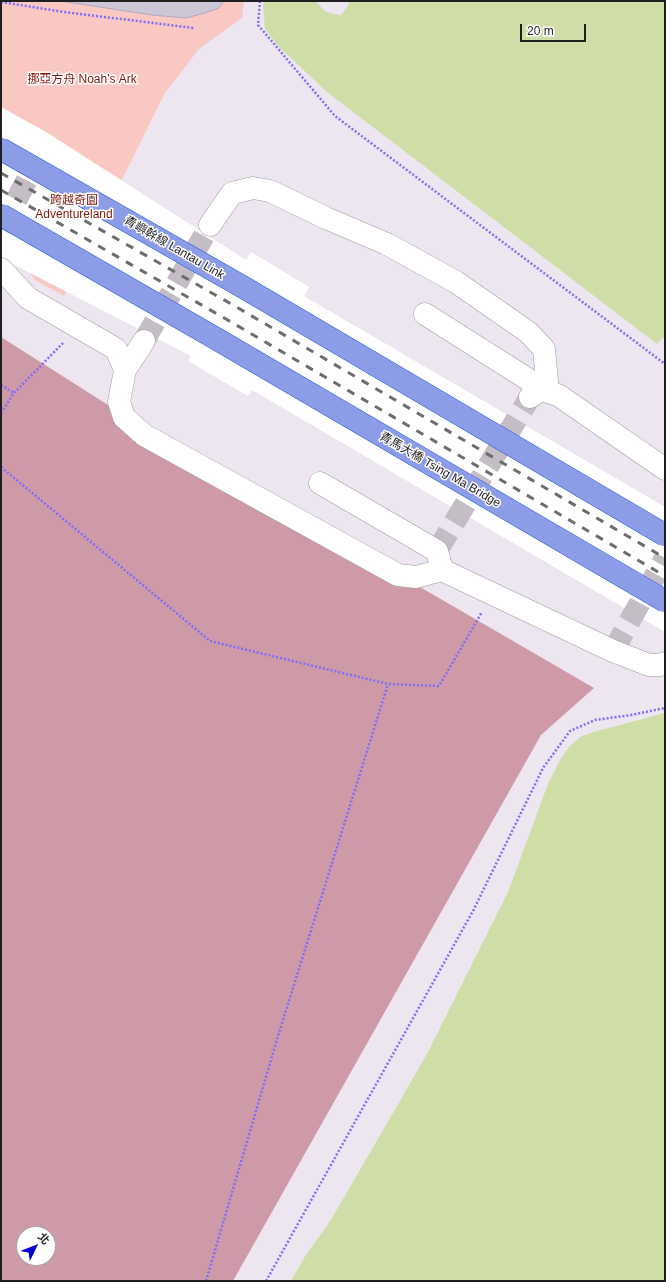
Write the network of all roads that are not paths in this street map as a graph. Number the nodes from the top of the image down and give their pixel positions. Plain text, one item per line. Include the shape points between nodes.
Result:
1 (1, 149) edge
2 (1, 215) edge
3 (210, 225) tunnel mouth
4 (1, 269) edge
5 (425, 314) dead end
6 (144, 341) tunnel mouth
7 (125, 370) junction
8 (539, 394) junction
9 (665, 469) edge
10 (320, 483) dead end
11 (665, 535) edge
12 (442, 570) junction
13 (665, 601) edge
14 (665, 663) edge

1 - 11 highway, 青嶼幹線 Lantau Link, bridge via 243,287
2 - 13 highway, 青馬大橋 Tsing Ma Bridge, bridge
3 - 8 lane via 232,193 253,188 270,191 387,244 456,282 528,332 544,349
4 - 7 lane via 28,298 116,349
5 - 8 lane
6 - 7 lane
7 - 12 lane via 119,402 124,417 144,435 398,575 416,578
8 - 9 lane via 558,395
10 - 12 lane via 437,551
12 - 14 lane via 613,651 649,665

